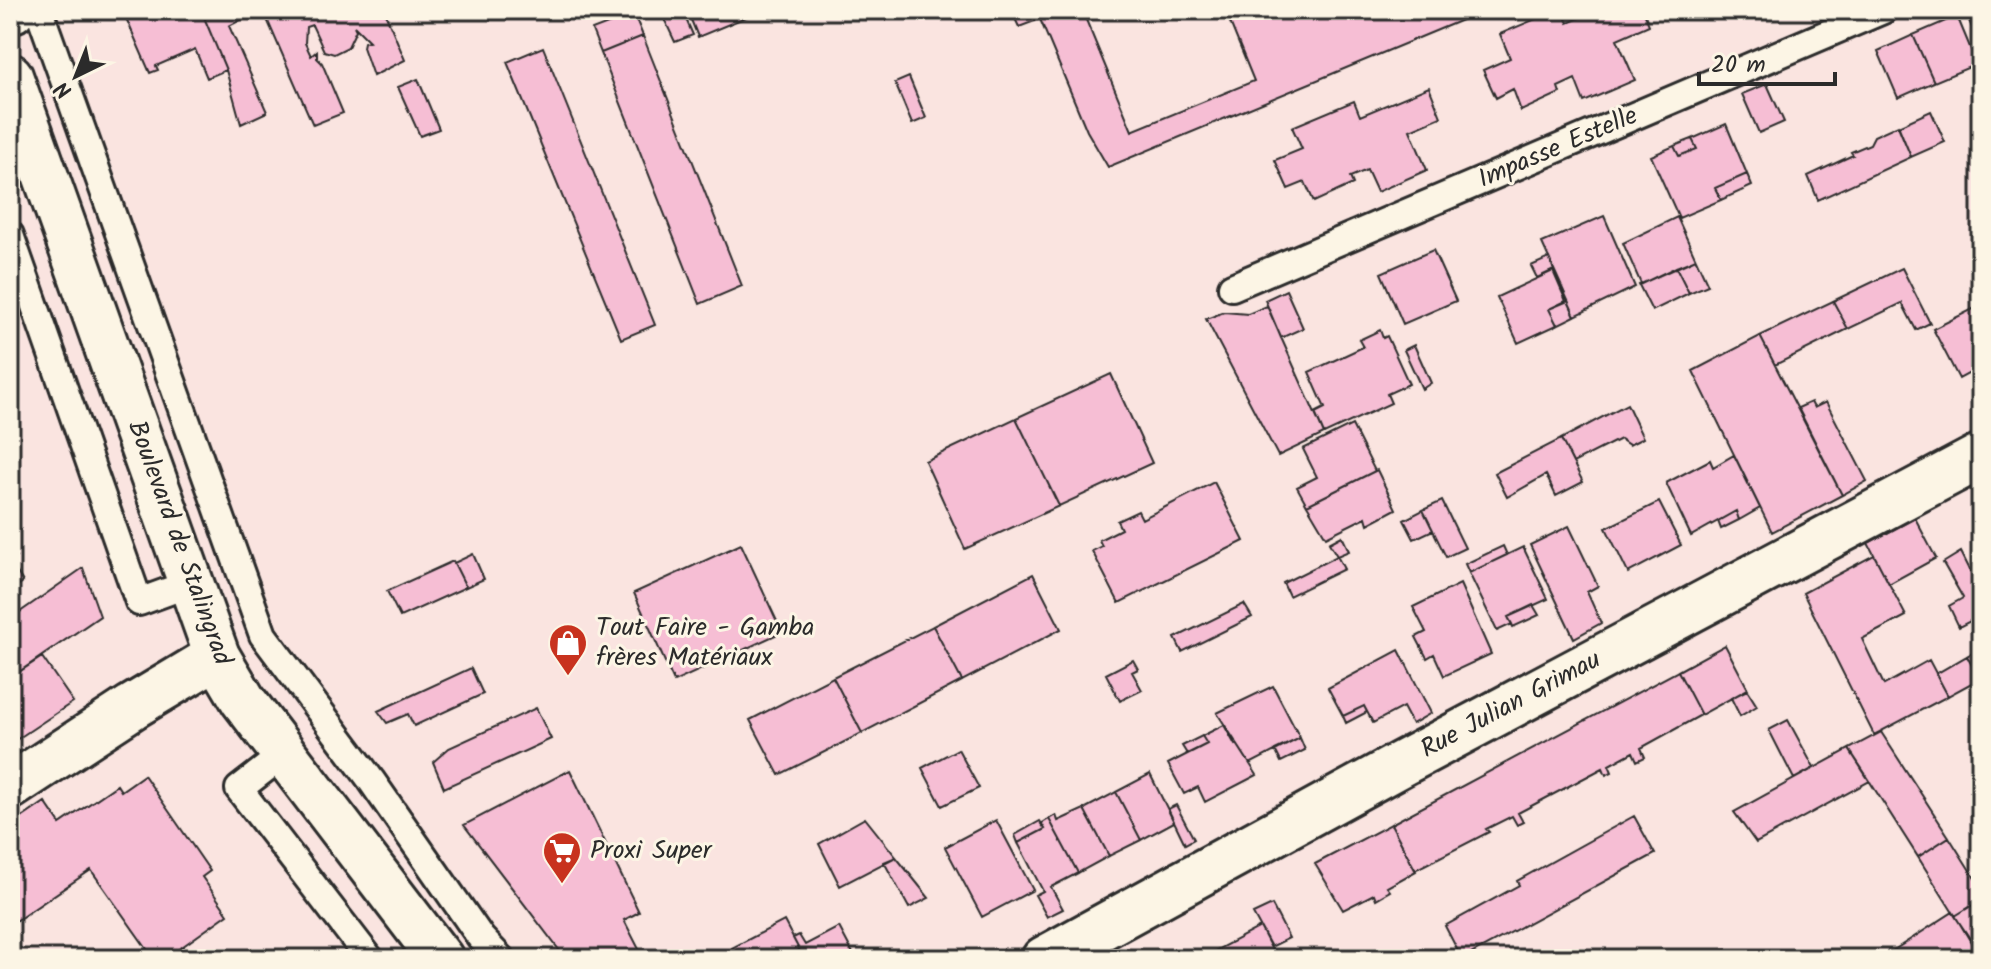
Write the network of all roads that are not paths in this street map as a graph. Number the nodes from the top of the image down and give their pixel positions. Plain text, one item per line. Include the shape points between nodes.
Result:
1 (39, 10) edge
2 (1883, 10) edge
3 (10, 76) edge
4 (24, 157) edge
5 (10, 235) edge
6 (1232, 287) dead end
7 (1981, 456) edge
8 (191, 583) junction
9 (217, 656) junction
10 (284, 754) junction
11 (10, 787) edge
12 (370, 959) edge
13 (441, 959) edge
14 (501, 959) edge
15 (1044, 959) edge

1 - 14 lane via 263,635
2 - 6 lane, Impasse Estelle
3 - 4 street, Boulevard de Stalingrad
4 - 8 street, Boulevard de Stalingrad
5 - 8 lane via 139,602
7 - 15 street, Rue Julian Grimau
8 - 9 street, Boulevard de Stalingrad
9 - 10 street, Boulevard de Stalingrad
9 - 11 street
10 - 12 lane via 239,789
10 - 13 street, Boulevard de Stalingrad

